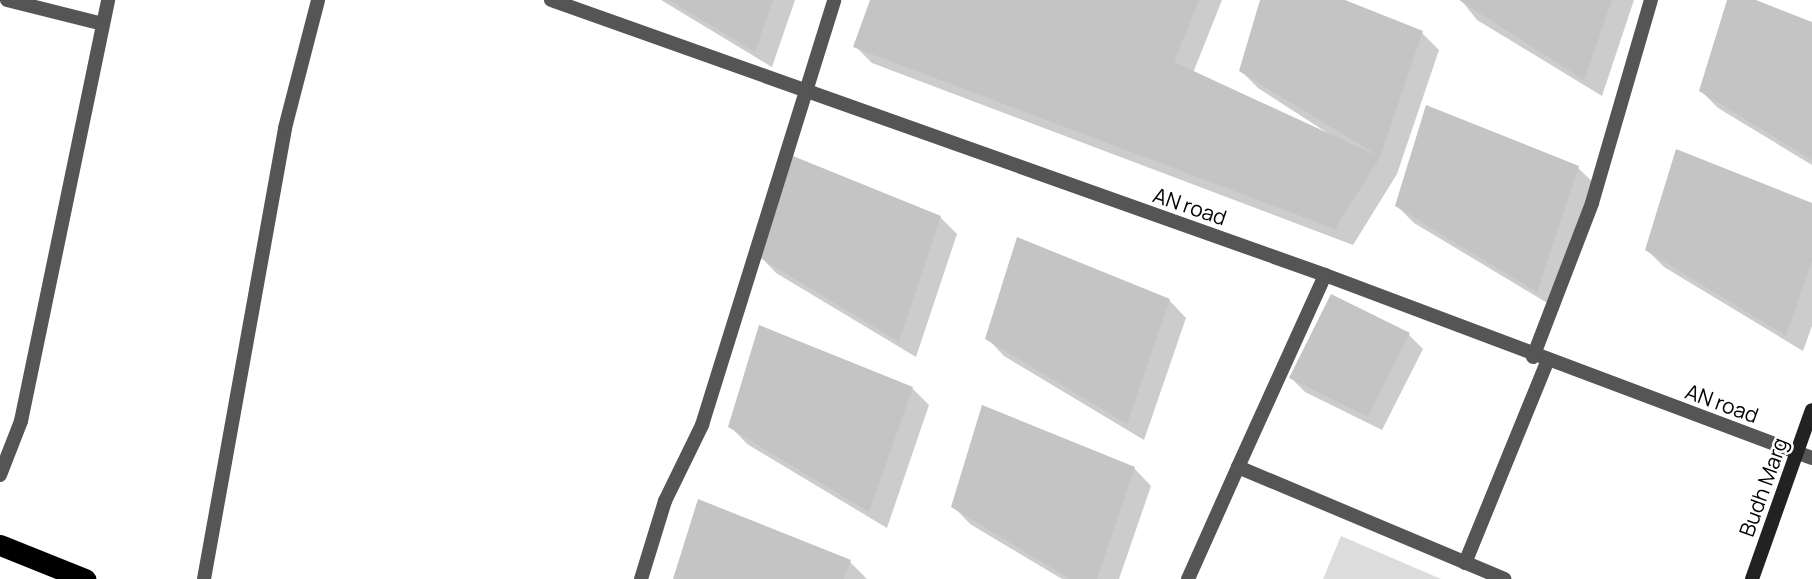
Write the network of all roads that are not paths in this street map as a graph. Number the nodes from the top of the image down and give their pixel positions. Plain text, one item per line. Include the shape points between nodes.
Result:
1 (7, 0) edge
2 (108, 0) edge
3 (318, 0) edge
4 (551, 0) edge
5 (834, 0) edge
6 (1651, 0) edge
7 (103, 24) junction
8 (807, 93) junction
9 (1325, 275) junction
10 (1540, 359) junction
11 (1812, 410) edge
12 (1805, 455) edge
13 (1238, 467) junction
14 (0, 475) edge
15 (0, 545) edge
16 (1465, 563) junction
17 (85, 579) edge
18 (204, 579) edge
19 (640, 579) edge
20 (1188, 579) edge
21 (1504, 579) edge
22 (1752, 579) edge

1 - 7 street
2 - 7 street
3 - 18 street via 285,128
4 - 8 street, AN road
5 - 8 street
6 - 10 street via 1592,203
7 - 14 street via 21,421
8 - 9 street, AN road
8 - 19 street via 702,425 665,501
9 - 10 street, AN road
9 - 13 street
10 - 12 street, AN road
10 - 16 street
11 - 12 street, Budh Marg
12 - 22 street, Budh Marg
13 - 16 street
13 - 20 street
15 - 17 highway
16 - 21 street

